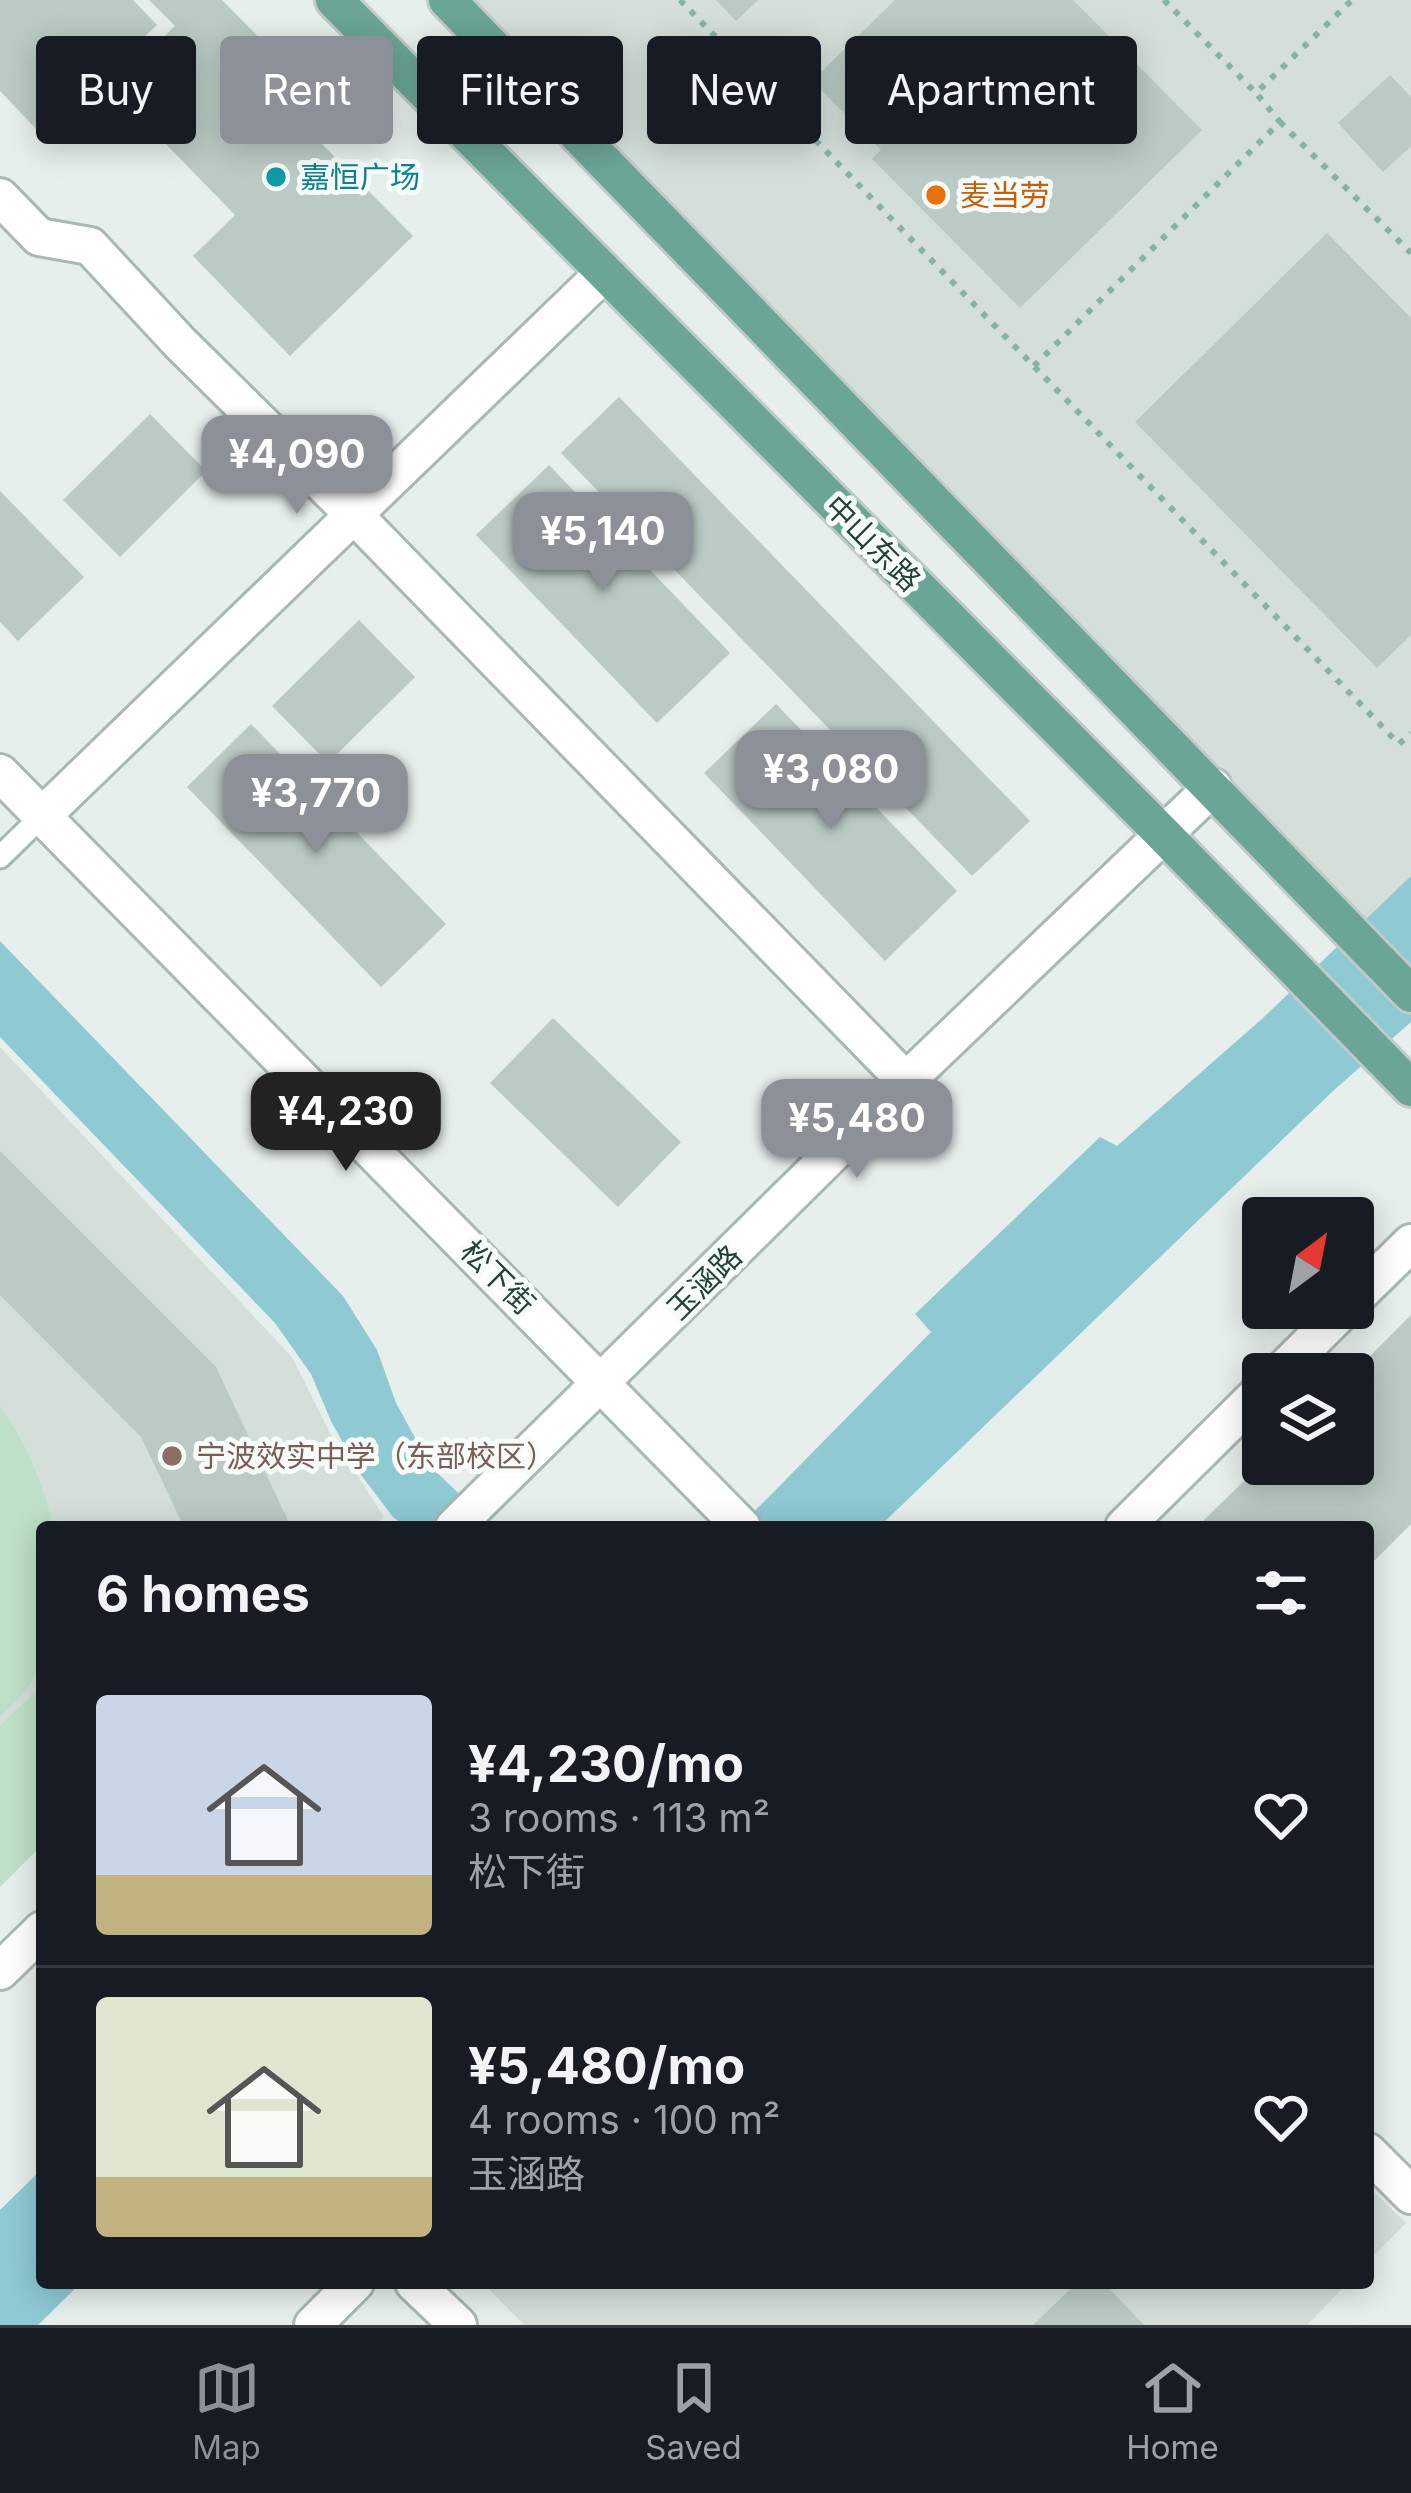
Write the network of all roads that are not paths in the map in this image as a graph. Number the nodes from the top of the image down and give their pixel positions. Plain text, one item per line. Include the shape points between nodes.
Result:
1 (334, 0) edge
2 (447, 0) edge
3 (0, 196) edge
4 (604, 273) junction
5 (352, 514) junction
6 (0, 773) edge
7 (1213, 787) junction
8 (42, 816) junction
9 (1164, 835) junction
10 (0, 857) edge
11 (1411, 994) edge
12 (906, 1081) junction
13 (1411, 1088) edge
14 (1411, 1243) edge
15 (1374, 1279) edge
16 (1324, 1329) edge
17 (1300, 1353) edge
18 (602, 1382) junction
19 (1242, 1410) edge
20 (460, 1521) edge
21 (736, 1521) edge
22 (1130, 1521) edge
23 (36, 1936) edge
24 (0, 1971) edge
25 (1374, 2158) edge
26 (1411, 2194) edge
27 (349, 2289) edge
28 (419, 2289) edge
29 (313, 2325) edge
30 (458, 2325) edge

1 - 4 main road, 中山东路
2 - 7 main road
3 - 5 street via 39,237 90,246
4 - 5 street
4 - 9 main road, 中山东路
5 - 8 street
5 - 12 street
6 - 8 street, 松下街
7 - 9 street, 玉涵路
7 - 11 main road
8 - 10 lane
8 - 18 street, 松下街
9 - 12 street, 玉涵路
9 - 13 main road, 中山东路
12 - 18 street, 玉涵路
14 - 15 street
16 - 17 street
18 - 20 street, 玉涵路
18 - 21 street, 松下街
19 - 22 street
23 - 24 street
25 - 26 street
27 - 29 street
28 - 30 street

